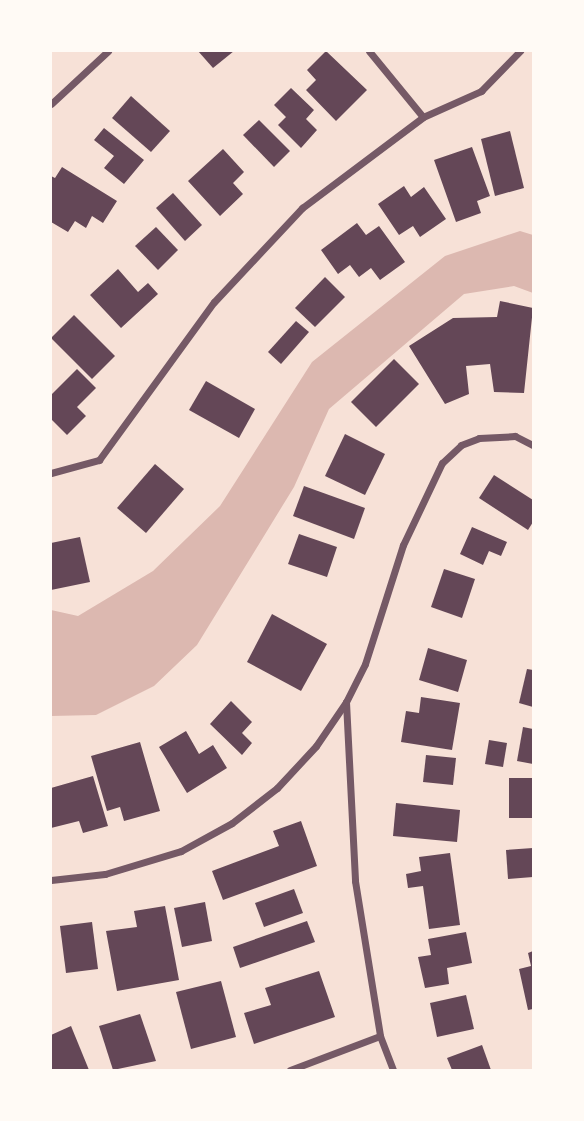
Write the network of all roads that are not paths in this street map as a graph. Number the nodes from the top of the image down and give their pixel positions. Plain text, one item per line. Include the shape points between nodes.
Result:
1 (108, 51) edge
2 (369, 51) edge
3 (520, 51) edge
4 (51, 104) edge
5 (423, 117) junction
6 (533, 445) edge
7 (51, 473) edge
8 (346, 702) junction
9 (51, 880) edge
10 (380, 1036) junction
11 (290, 1070) edge
12 (393, 1070) edge

1 - 4 street
2 - 5 street
3 - 5 street via 481,91
5 - 7 street via 302,208 256,255 214,302 99,460
6 - 8 street via 515,436 478,438 461,445 442,463 403,545 365,664
8 - 9 street via 291,775 208,838 132,868
8 - 10 street via 355,881
10 - 11 street
10 - 12 street

